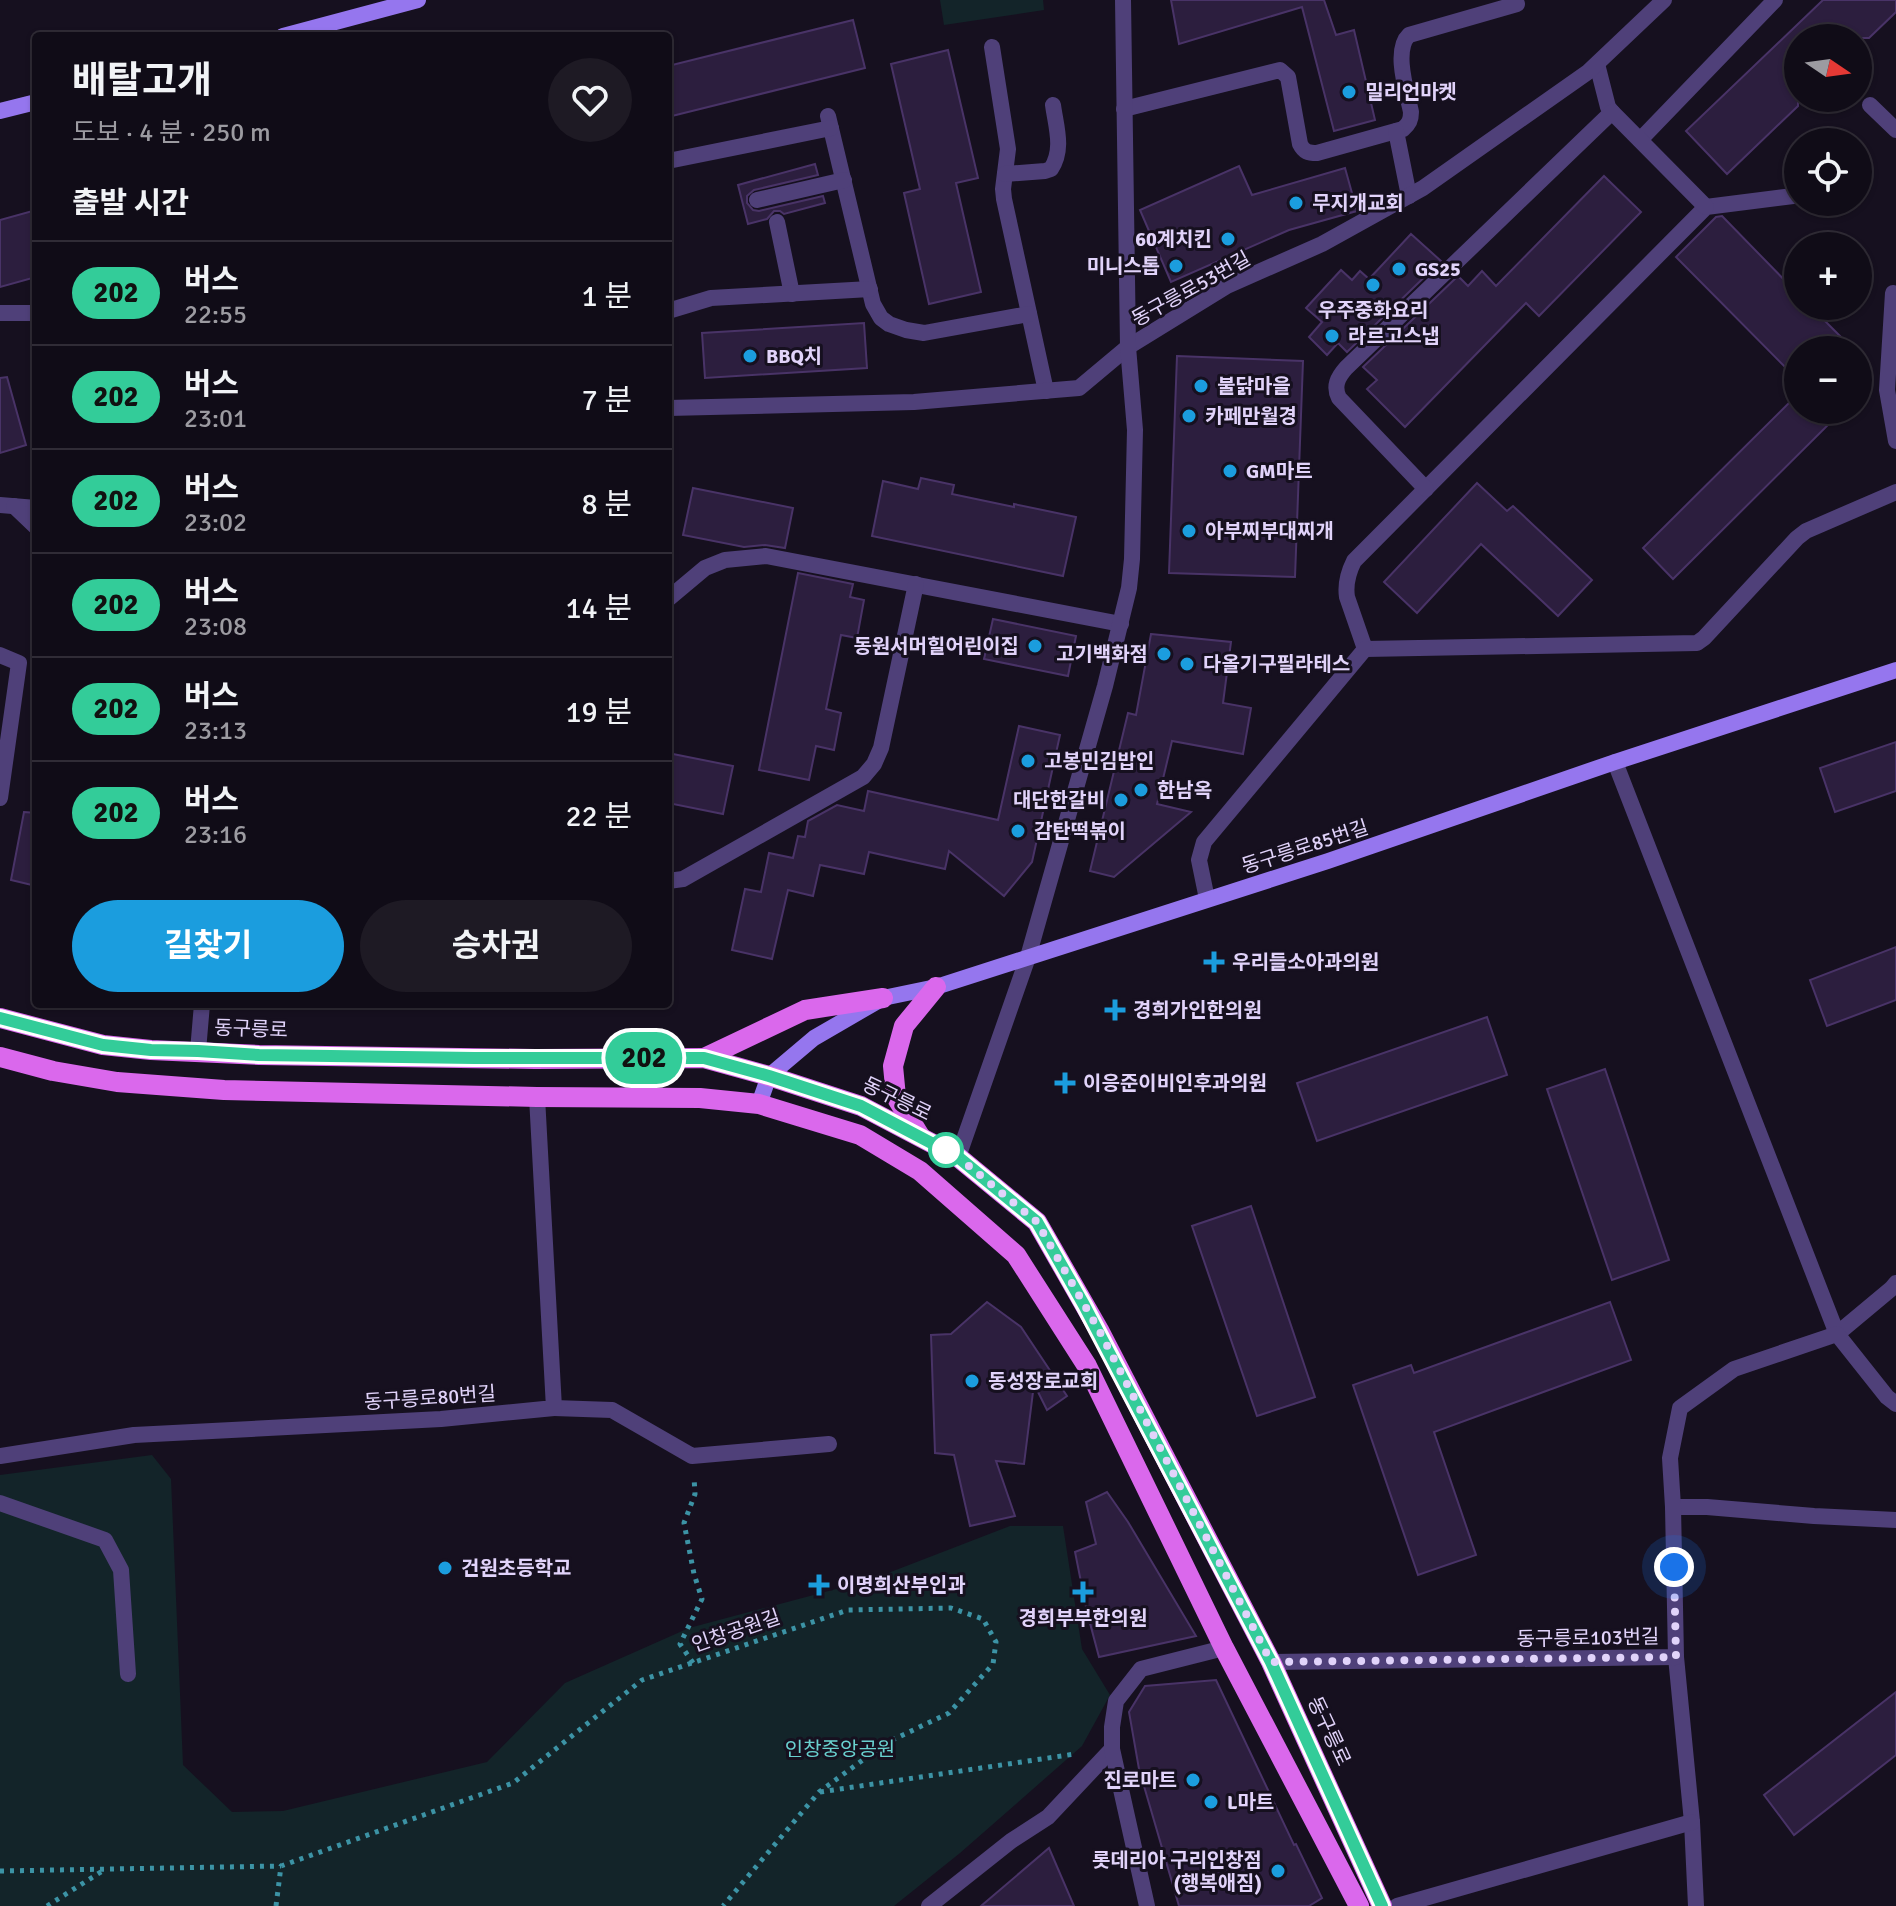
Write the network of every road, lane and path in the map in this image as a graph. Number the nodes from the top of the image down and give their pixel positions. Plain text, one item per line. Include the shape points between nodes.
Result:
1 (418, 0) edge
2 (1123, 0) edge
3 (1663, 0) edge
4 (1775, 0) edge
5 (1517, 4) dead end
6 (298, 32) edge
7 (992, 47) dead end
8 (1597, 64) junction
9 (32, 103) edge
10 (1053, 105) dead end
11 (1872, 107) edge
12 (1124, 109) junction
13 (0, 111) edge
14 (1612, 112) junction
15 (1896, 130) edge
16 (1396, 131) junction
17 (1640, 140) junction
18 (672, 160) edge
19 (1005, 174) junction
20 (844, 180) junction
21 (1409, 196) junction
22 (1784, 197) edge
23 (757, 200) dead end
24 (1706, 207) junction
25 (777, 222) dead end
26 (870, 289) junction
27 (1893, 293) dead end
28 (792, 294) junction
29 (672, 310) edge
30 (0, 313) edge
31 (32, 313) edge
32 (1029, 314) junction
33 (1128, 347) junction
34 (1046, 391) junction
35 (672, 408) edge
36 (1896, 441) edge
37 (1426, 489) junction
38 (1896, 492) edge
39 (7, 505) edge
40 (32, 508) edge
41 (32, 524) edge
42 (916, 584) junction
43 (672, 596) edge
44 (1121, 624) junction
45 (1365, 649) junction
46 (0, 655) edge
47 (1896, 670) edge
48 (1615, 762) junction
49 (0, 798) edge
50 (672, 880) edge
51 (1207, 899) junction
52 (1028, 957) junction
53 (936, 987) junction
54 (883, 998) junction
55 (202, 1008) edge
56 (0, 1018) edge
57 (198, 1051) junction
58 (0, 1057) edge
59 (704, 1058) junction
60 (769, 1076) junction
61 (537, 1097) junction
62 (759, 1104) junction
63 (920, 1136) junction
64 (958, 1157) junction
65 (1896, 1283) edge
66 (1837, 1334) junction
67 (1896, 1404) edge
68 (554, 1408) junction
69 (829, 1444) dead end
70 (0, 1456) edge
71 (692, 1456) junction
72 (0, 1503) edge
73 (1673, 1507) junction
74 (1896, 1520) edge
75 (1224, 1648) junction
76 (1676, 1657) junction
77 (1271, 1662) junction
78 (693, 1663) junction
79 (128, 1674) dead end
80 (1112, 1749) junction
81 (819, 1792) junction
82 (1692, 1822) junction
83 (281, 1866) junction
84 (104, 1869) junction
85 (0, 1871) edge
86 (1352, 1904) edge
87 (47, 1906) edge
88 (276, 1906) edge
89 (723, 1906) edge
90 (929, 1906) edge
91 (1147, 1906) edge
92 (1382, 1906) edge
93 (1397, 1906) edge
94 (1696, 1906) edge

1 - 6 street
2 - 12 street
3 - 8 street, 동구릉로53번길
4 - 17 street
5 - 16 street via 1404,40 1401,56 1411,119
7 - 19 street via 1007,135
8 - 14 street
8 - 21 street, 동구릉로53번길
9 - 13 street
10 - 19 street via 1059,144 1051,169
11 - 15 street
12 - 16 street via 1280,70 1288,77 1300,144 1307,153
12 - 33 street
14 - 17 street
14 - 37 street via 1341,375 1335,391 1339,398
16 - 21 street
17 - 24 street
18 - 20 street via 829,122
19 - 32 street via 1004,199
20 - 23 street
20 - 26 street
21 - 33 street, 동구릉로53번길 via 1322,244 1227,286
22 - 24 street
24 - 37 street
25 - 28 street
26 - 28 street
26 - 32 street via 881,318 915,332
27 - 36 street via 1887,390
28 - 29 street via 711,298
30 - 31 street
32 - 34 street
33 - 34 street, 동구릉로53번길 via 1079,388
33 - 44 street via 1135,430 1132,559
34 - 35 street, 동구릉로53번길 via 914,402
37 - 45 street via 1350,570 1347,597
38 - 45 street via 1806,531 1697,643
39 - 40 street
39 - 41 street
42 - 43 street via 766,556 705,568
42 - 44 street
42 - 50 street via 874,764 863,777
44 - 52 street
45 - 51 street via 1204,842 1199,860
46 - 49 street via 19,663
47 - 48 street, 동구릉로85번길
48 - 51 street, 동구릉로85번길
48 - 66 street
51 - 52 street, 동구릉로85번길
52 - 53 street, 동구릉로85번길
52 - 64 street
53 - 54 street, 동구릉로85번길
53 - 63 main road via 904,1026 893,1066 896,1097
54 - 59 main road via 805,1010
54 - 60 street, 동구릉로85번길 via 814,1038
55 - 57 street
56 - 57 main road, 동구릉로 via 103,1045
57 - 59 main road, 동구릉로
58 - 61 main road via 117,1082 224,1090
59 - 60 main road, 동구릉로
60 - 62 street
60 - 63 main road, 동구릉로 via 861,1106
61 - 62 main road via 700,1098
61 - 68 street
62 - 75 main road via 860,1135 920,1171 1016,1255 1087,1366
63 - 64 main road, 동구릉로
64 - 77 main road, 동구릉로 via 1037,1222
65 - 66 street
66 - 67 street
66 - 73 street, 동구릉로103번길 via 1734,1369 1680,1408 1670,1458
68 - 70 street, 동구릉로80번길 via 134,1435
68 - 71 street, 동구릉로80번길 via 612,1410
69 - 71 street
71 - 78 path via 695,1494 684,1523 702,1599 680,1644
72 - 79 street via 105,1540 121,1570
73 - 74 street
73 - 76 street, 동구릉로103번길
75 - 80 street via 1141,1669 1116,1701
75 - 86 main road
76 - 77 street, 동구릉로103번길
76 - 82 street
77 - 92 main road, 동구릉로
78 - 81 path, 인창공원길 via 848,1610 951,1608 983,1619 996,1642 993,1664 949,1713 886,1743
78 - 83 path, 인창공원길 via 642,1680 513,1783
80 - 81 path
80 - 90 street via 1048,1817
80 - 91 street
81 - 89 path, 인창공원길
82 - 93 street
82 - 94 street
83 - 84 path, 인창공원길
83 - 88 path
84 - 85 path, 인창공원길
84 - 87 path

